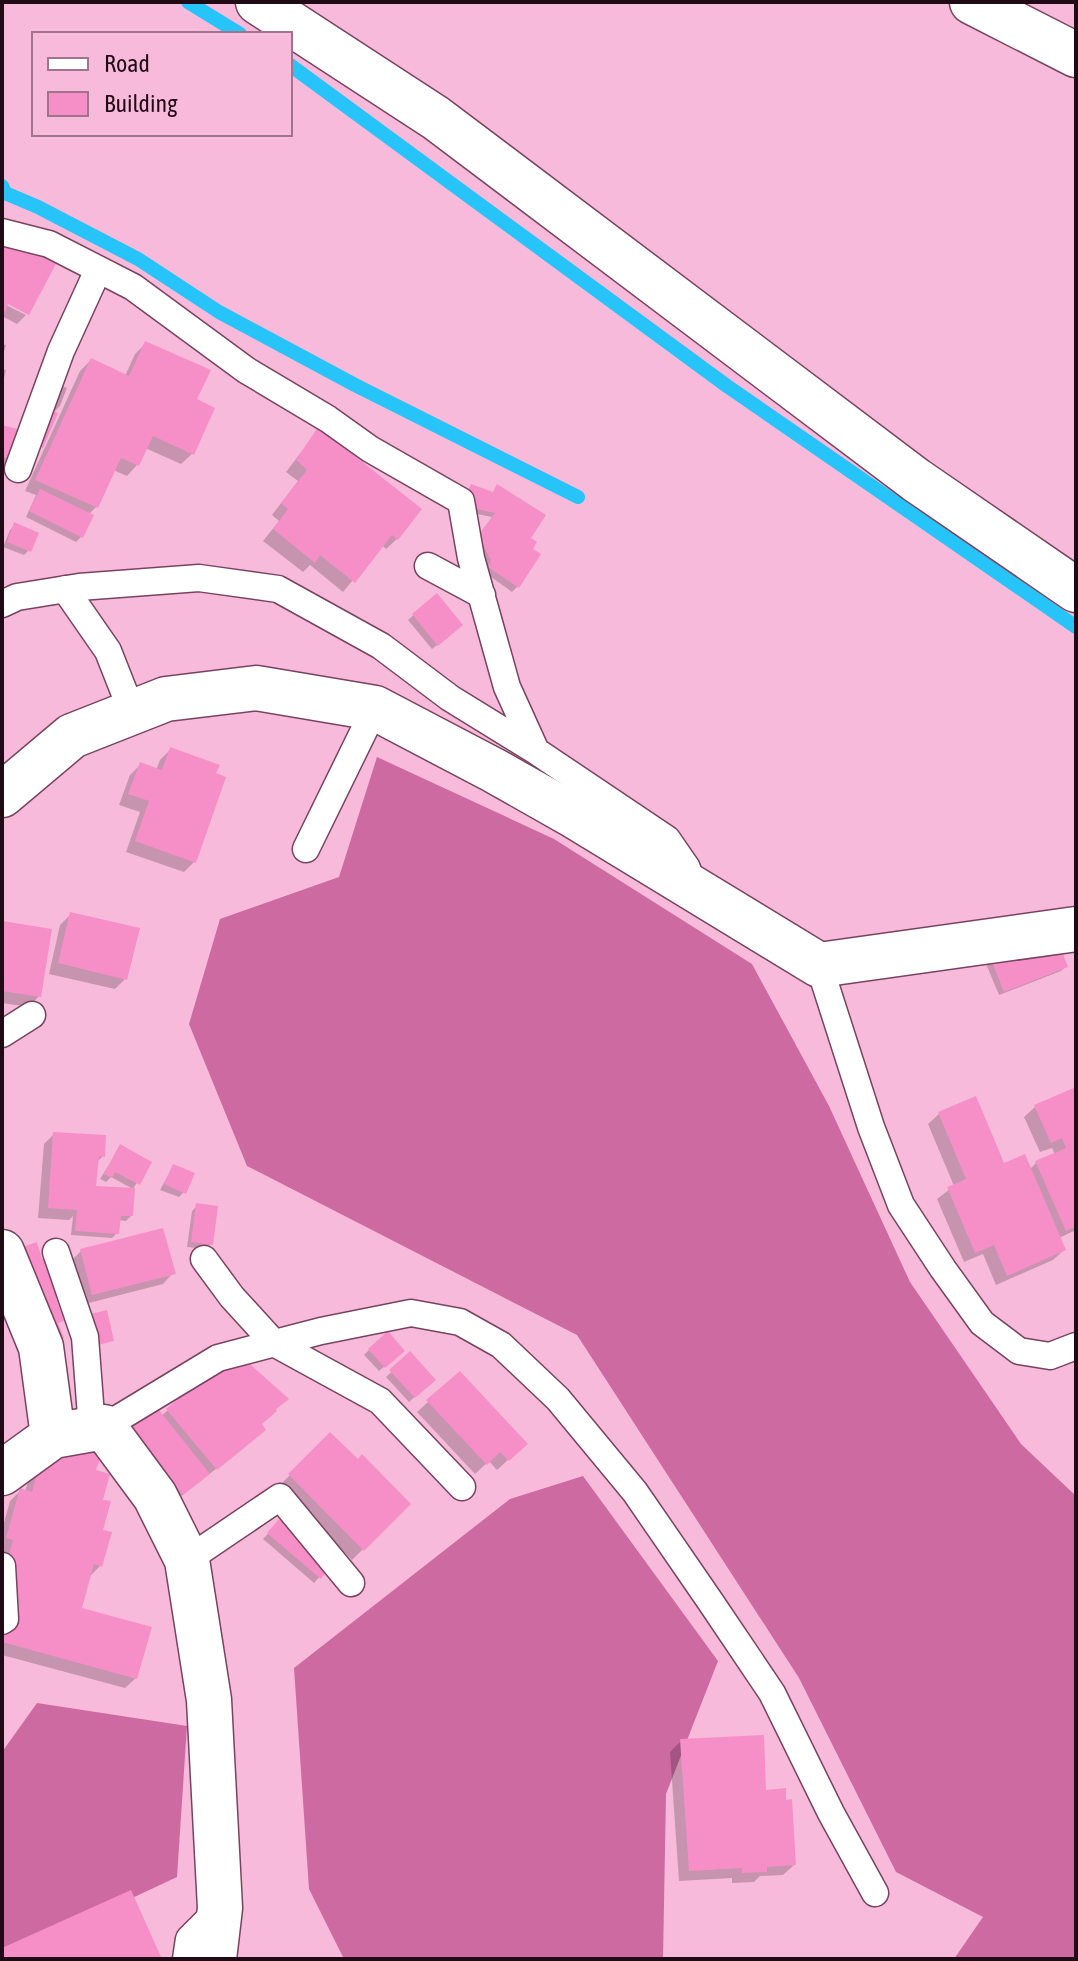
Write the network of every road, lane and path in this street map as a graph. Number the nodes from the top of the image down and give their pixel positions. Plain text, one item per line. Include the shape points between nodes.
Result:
1 (258, 2) edge
2 (972, 2) edge
3 (1076, 55) edge
4 (2, 232) edge
5 (98, 270) junction
6 (18, 469) dead end
7 (428, 566) dead end
8 (65, 589) junction
9 (1076, 590) edge
10 (482, 595) junction
11 (2, 604) edge
12 (375, 708) junction
13 (132, 712) junction
14 (536, 751) junction
15 (2, 795) edge
16 (306, 849) dead end
17 (693, 888) junction
18 (1076, 929) edge
19 (819, 965) junction
20 (32, 1015) dead end
21 (2, 1034) edge
22 (2, 1252) edge
23 (56, 1252) dead end
24 (204, 1259) dead end
25 (274, 1343) junction
26 (1076, 1346) edge
27 (83, 1431) junction
28 (2, 1473) edge
29 (462, 1487) dead end
30 (187, 1560) junction
31 (2, 1566) edge
32 (351, 1583) dead end
33 (2, 1621) edge
34 (875, 1893) dead end
35 (220, 1908) junction
36 (186, 1959) edge
37 (214, 1959) edge

1 - 9 street via 436,118 916,480
2 - 3 street
4 - 5 lane via 49,244
5 - 6 lane via 61,351
5 - 10 lane via 133,287 246,370 370,449 461,501
7 - 10 lane
8 - 11 lane
8 - 13 lane via 108,651
8 - 14 lane via 199,578 278,589 381,646 450,698
10 - 14 lane via 507,687
12 - 13 street via 256,688 166,699
12 - 16 lane
12 - 17 street via 533,792
13 - 15 street via 72,736
14 - 17 lane via 667,839 687,868
17 - 19 street
18 - 19 street
19 - 26 lane via 901,1205 943,1269 982,1323 1019,1351 1050,1356
20 - 21 lane
22 - 27 street
23 - 27 lane via 85,1337
24 - 25 lane
25 - 27 lane via 218,1358
25 - 29 lane via 380,1401
25 - 34 lane via 411,1313 460,1322 501,1345 558,1399 635,1492 677,1553 772,1693
27 - 28 street
27 - 30 street via 155,1496
30 - 32 lane via 280,1497
30 - 35 street via 209,1700
31 - 33 lane
35 - 36 lane via 189,1939
35 - 37 street

